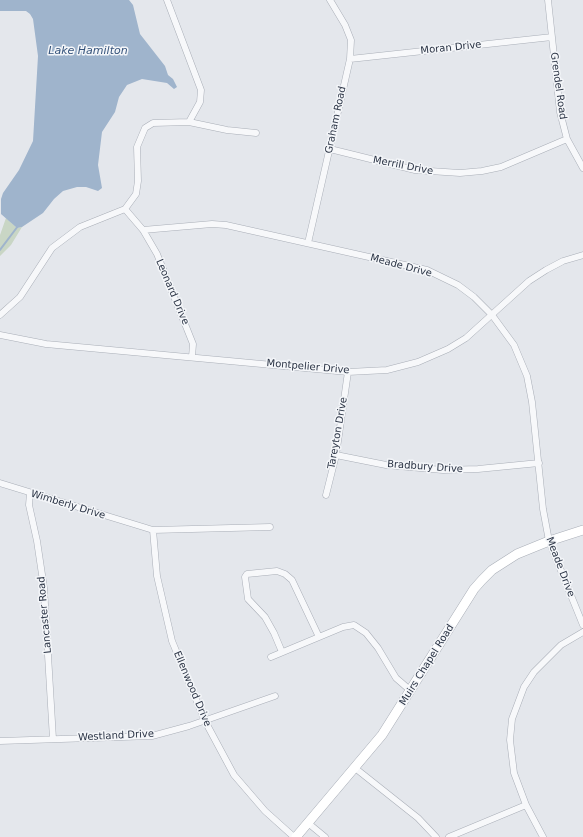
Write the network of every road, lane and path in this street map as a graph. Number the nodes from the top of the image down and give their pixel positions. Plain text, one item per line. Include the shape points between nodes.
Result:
1 (167, 0) edge
2 (330, 0) edge
3 (548, 0) edge
4 (552, 37) junction
5 (350, 59) junction
6 (189, 122) junction
7 (256, 133) dead end
8 (567, 138) junction
9 (330, 149) junction
10 (583, 168) edge
11 (125, 209) junction
12 (143, 230) junction
13 (308, 243) junction
14 (583, 255) edge
15 (492, 315) junction
16 (0, 316) edge
17 (0, 335) edge
18 (192, 357) junction
19 (348, 372) junction
20 (336, 455) junction
21 (539, 463) junction
22 (0, 483) edge
23 (30, 493) junction
24 (326, 495) dead end
25 (270, 527) dead end
26 (153, 530) junction
27 (583, 530) edge
28 (549, 540) junction
29 (583, 625) edge
30 (583, 632) edge
31 (319, 637) junction
32 (282, 652) junction
33 (271, 657) dead end
34 (411, 691) junction
35 (275, 696) dead end
36 (205, 721) junction
37 (53, 739) junction
38 (0, 742) edge
39 (355, 768) junction
40 (526, 805) junction
41 (308, 823) junction
42 (295, 837) edge
43 (325, 837) edge
44 (436, 837) edge
45 (449, 837) edge
46 (543, 837) edge

1 - 6 street via 201,90 200,102
2 - 5 street, Graham Road via 351,40
3 - 4 street, Grendel Road
4 - 5 street, Moran Drive
4 - 8 street, Grendel Road via 560,112
5 - 9 street, Graham Road
6 - 7 street
6 - 11 street via 153,123 145,128 137,147 136,194
8 - 9 street, Merrill Drive via 502,167 460,173 415,170
8 - 10 street, Grendel Road
9 - 13 street, Graham Road
11 - 12 street
11 - 16 street via 80,227 52,248 20,297
12 - 13 street, Meade Drive via 226,225
12 - 18 street, Leonard Drive via 157,254 188,330 193,344
13 - 15 street, Meade Drive via 427,270 469,293
14 - 15 street, Montpelier Drive via 563,261 529,281
15 - 19 street, Montpelier Drive via 466,338 435,356 387,370
15 - 21 street, Meade Drive via 514,345 527,376
17 - 18 street, Montpelier Drive via 46,344
18 - 19 street, Montpelier Drive
19 - 20 street, Tareyton Drive
20 - 21 street, Bradbury Drive via 386,465 443,470
20 - 24 street, Tareyton Drive
21 - 28 street, Meade Drive
22 - 23 street, Wimberly Drive
23 - 26 street, Wimberly Drive
23 - 37 street, Lancaster Road via 44,588
25 - 26 street
26 - 36 street, Ellenwood Drive via 157,576 172,641
27 - 28 main road, Muirs Chapel Road
28 - 29 street, Meade Drive
28 - 34 main road, Muirs Chapel Road via 502,562 482,580
30 - 40 street via 561,645 534,672 512,719 511,756 514,773
31 - 32 street
31 - 32 street via 292,580 277,571 247,574 245,578 248,599 265,617
31 - 34 street via 354,625 366,633 396,678
32 - 33 street
34 - 39 main road, Muirs Chapel Road via 382,735
35 - 36 street, Westland Drive
36 - 37 street, Westland Drive via 152,736
36 - 42 street, Ellenwood Drive via 234,775 265,811
37 - 38 street, Westland Drive
39 - 41 main road, Muirs Chapel Road
39 - 44 street via 418,818
40 - 45 street
40 - 46 street
41 - 42 main road, Muirs Chapel Road
41 - 43 street

